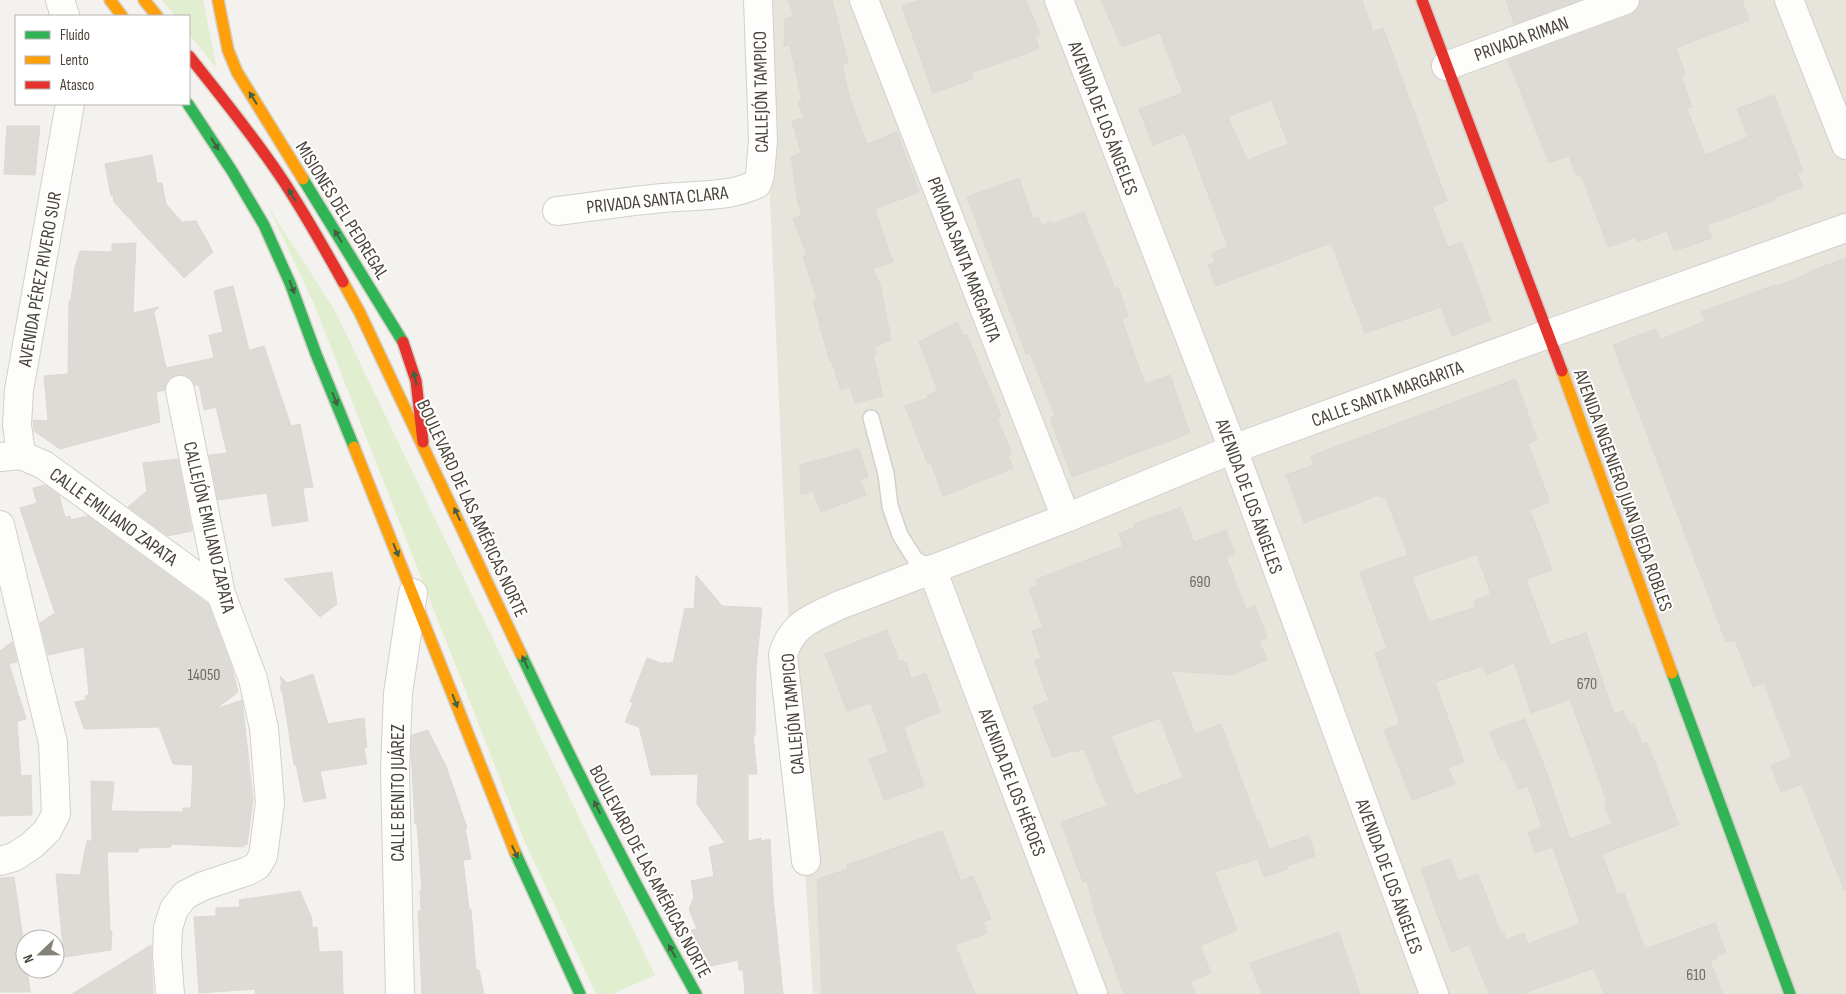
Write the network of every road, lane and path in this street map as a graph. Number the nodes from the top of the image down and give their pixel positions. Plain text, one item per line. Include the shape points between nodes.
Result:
1 (60, 0) edge
2 (110, 0) edge
3 (144, 0) edge
4 (218, 0) edge
5 (758, 0) edge
6 (864, 0) edge
7 (1059, 0) edge
8 (1422, 0) edge
9 (1625, 0) edge
10 (1789, 0) edge
11 (65, 15) edge
12 (121, 15) edge
13 (156, 15) edge
14 (190, 57) edge
15 (1446, 66) junction
16 (70, 105) edge
17 (189, 105) edge
18 (1846, 145) edge
19 (757, 184) joint
20 (557, 211) dead end
21 (1846, 228) edge
22 (1548, 334) junction
23 (180, 390) dead end
24 (871, 418) dead end
25 (424, 444) junction
26 (1233, 449) junction
27 (10, 456) edge
28 (1066, 518) junction
29 (0, 525) edge
30 (932, 570) junction
31 (413, 593) junction
32 (221, 594) junction
33 (0, 861) edge
34 (806, 861) dead end
35 (170, 994) edge
36 (400, 994) edge
37 (580, 994) edge
38 (696, 994) edge
39 (1093, 994) edge
40 (1434, 994) edge
41 (1790, 994) edge

1 - 11 street
2 - 12 main road
3 - 13 main road
25 -> 4 main road, MISIONES DEL PEDREGAL via 416,381 406,346 237,72 228,50
5 - 19 street, CALLEJÓN TAMPICO via 762,140
6 - 28 street, PRIVADA SANTA MARGARITA
7 - 26 street, AVENIDA DE LOS ÁNGELES
8 - 15 main road, AVENIDA INGENIERO JUAN OJEDA ROBLES
9 - 15 street, PRIVADA RIMAN
10 - 18 street
25 -> 14 main road, BOULEVARD DE LAS AMÉRICAS NORTE via 360,313 319,239 280,176
15 - 22 main road, AVENIDA INGENIERO JUAN OJEDA ROBLES
16 - 27 street, AVENIDA PÉREZ RIVERO SUR
17 -> 31 main road via 264,225
19 - 20 street, PRIVADA SANTA CLARA via 711,196
21 - 22 street, CALLE SANTA MARGARITA
22 - 26 street, CALLE SANTA MARGARITA
22 - 41 main road, AVENIDA INGENIERO JUAN OJEDA ROBLES
23 - 32 street, CALLEJÓN EMILIANO ZAPATA
24 - 30 lane via 886,474 890,506 900,535 916,559
38 -> 25 main road, BOULEVARD DE LAS AMÉRICAS NORTE via 557,730
26 - 28 street, CALLE SANTA MARGARITA
26 - 40 street, AVENIDA DE LOS ÁNGELES
27 - 32 street, CALLE EMILIANO ZAPATA via 44,465
28 - 30 street, CALLE SANTA MARGARITA
29 - 33 street via 53,743 56,814 47,831 30,846 14,857
30 - 34 street, CALLEJÓN TAMPICO via 840,604 796,629 787,642 783,655
30 - 39 street, AVENIDA DE LOS HÉROES
31 - 36 street, CALLE BENITO JUÁREZ via 398,693 395,770
31 -> 37 main road via 508,836
32 - 35 street, CALLEJÓN EMILIANO ZAPATA via 253,679 264,728 270,803 266,837 263,856 257,866 185,895 174,909 167,946

